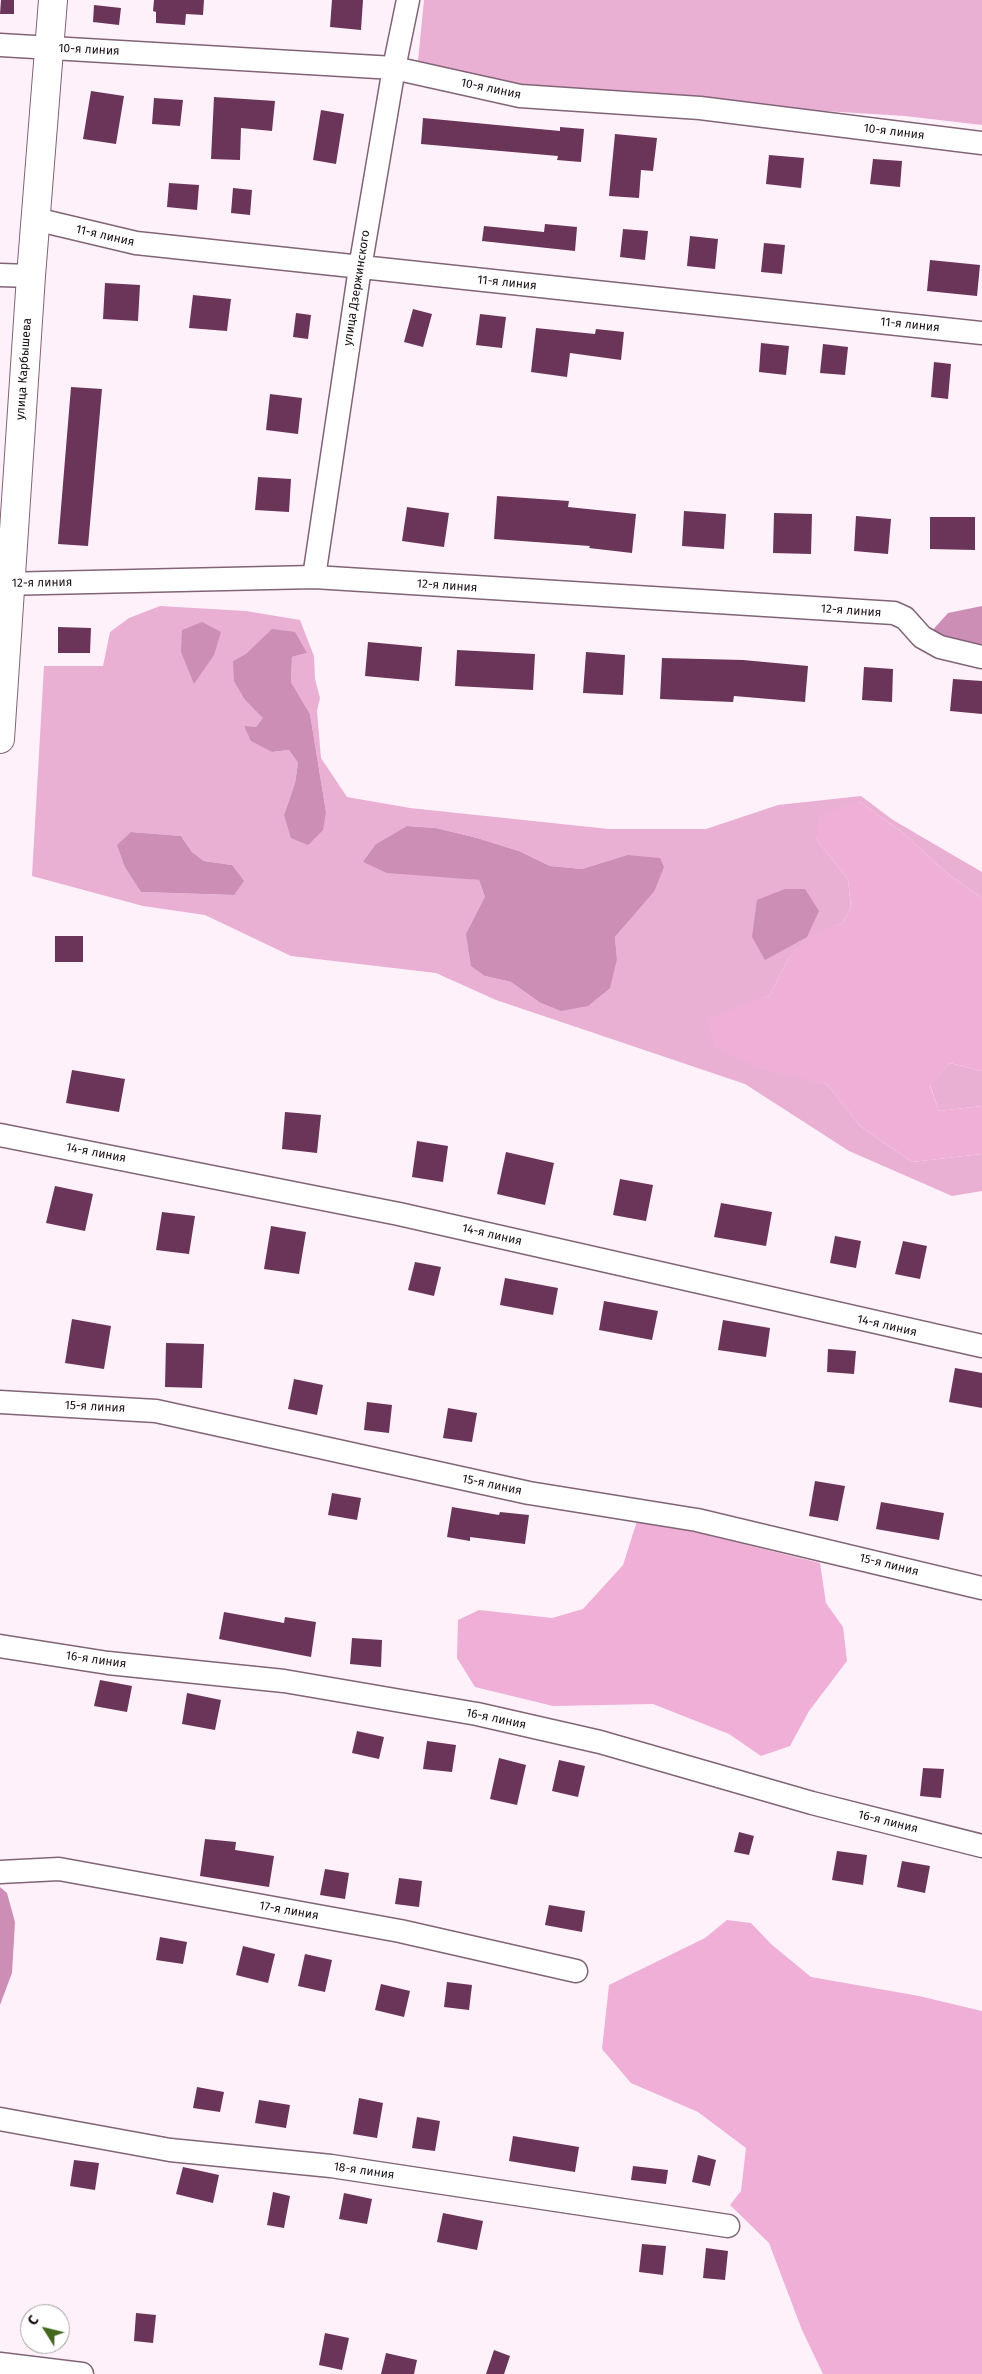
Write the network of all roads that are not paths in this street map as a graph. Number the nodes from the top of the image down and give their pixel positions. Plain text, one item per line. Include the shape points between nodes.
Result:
1 (53, 0) edge
2 (408, 0) edge
3 (0, 45) edge
4 (49, 48) junction
5 (394, 68) junction
6 (982, 142) edge
7 (35, 219) junction
8 (360, 268) junction
9 (0, 275) edge
10 (31, 276) junction
11 (982, 333) edge
12 (314, 577) junction
13 (5, 584) edge
14 (982, 658) edge
15 (0, 739) edge
16 (0, 1134) edge
17 (982, 1346) edge
18 (0, 1402) edge
19 (982, 1588) edge
20 (0, 1646) edge
21 (982, 1846) edge
22 (0, 1872) edge
23 (576, 1971) dead end
24 (0, 2119) edge
25 (728, 2226) dead end
26 (0, 2364) edge
27 (82, 2374) edge

1 - 4 main road, улица Карбышева
2 - 5 street, улица Дзержинского
3 - 4 street, 10-я линия
4 - 5 street, 10-я линия
4 - 7 main road, улица Карбышева
5 - 6 street, 10-я линия via 520,96 700,108
5 - 8 street, улица Дзержинского
7 - 8 street, 11-я линия via 136,243
7 - 10 main road, улица Карбышева
8 - 11 street, 11-я линия
8 - 12 street, улица Дзержинского
9 - 10 street
10 - 13 main road, улица Карбышева
12 - 13 street, 12-я линия
12 - 14 street, 12-я линия via 894,613 905,618 922,637
13 - 15 main road, улица Карбышева
16 - 17 street, 14-я линия via 400,1214
18 - 19 street, 15-я линия via 156,1411 529,1493 697,1520
20 - 21 street, 16-я линия via 108,1663 284,1682 476,1714 600,1742 812,1803
22 - 23 street, 17-я линия via 59,1869 400,1931
24 - 25 street, 18-я линия via 170,2150 331,2166
26 - 27 street

